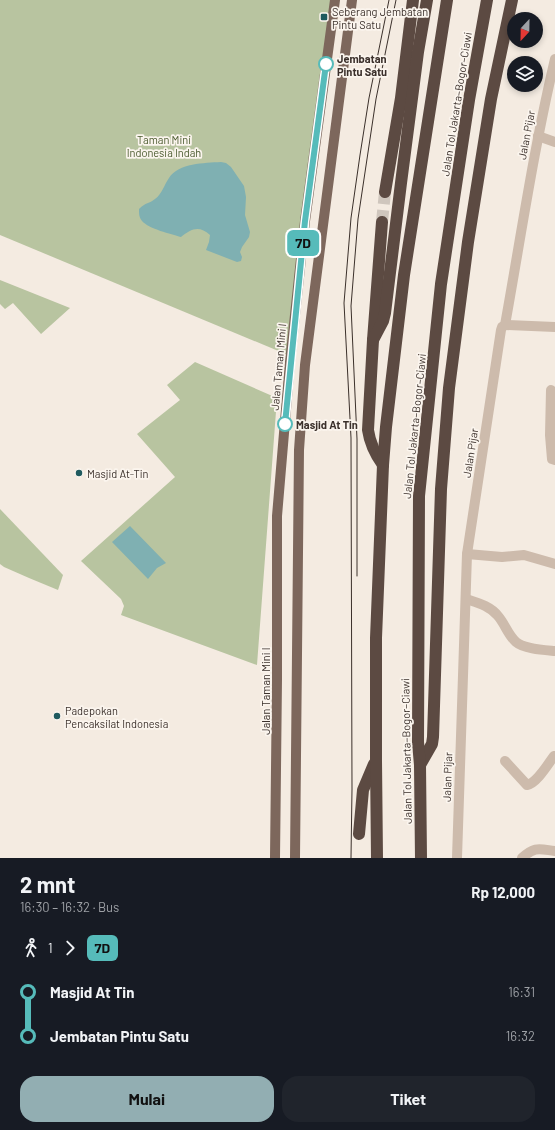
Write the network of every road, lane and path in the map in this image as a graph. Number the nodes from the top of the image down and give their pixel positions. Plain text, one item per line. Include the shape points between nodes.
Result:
1 (335, 0) edge
2 (352, 0) edge
3 (413, 0) edge
4 (427, 0) edge
5 (448, 0) edge
6 (487, 0) edge
7 (512, 0) edge
8 (555, 59) edge
9 (553, 79) edge
10 (538, 136) junction
11 (555, 142) edge
12 (385, 192) tunnel mouth
13 (382, 222) tunnel mouth
14 (505, 325) junction
15 (555, 327) edge
16 (373, 340) junction
17 (551, 390) dead end
18 (555, 460) edge
19 (383, 465) junction
20 (467, 554) junction
21 (555, 564) edge
22 (466, 599) junction
23 (555, 651) edge
24 (555, 754) edge
25 (376, 761) junction
26 (505, 761) dead end
27 (420, 766) junction
28 (359, 834) dead end
29 (555, 851) edge
30 (275, 858) edge
31 (295, 858) edge
32 (377, 858) edge
33 (421, 858) edge
34 (457, 858) edge
35 (522, 858) edge

1 - 30 main road, Jalan Taman Mini I via 305,221 277,516
2 - 31 main road via 305,365 299,450
3 - 12 highway via 401,98
4 - 16 highway via 400,183 385,313
5 - 19 highway via 404,275
6 - 27 highway, Jalan Tol Jakarta–Bogor–Ciawi via 441,284 419,496
7 - 27 highway via 491,99 468,242 449,388 442,489 433,737
8 - 9 street, Jalan Pijar
9 - 10 street, Jalan Pijar
10 - 11 street
10 - 14 street, Jalan Pijar
13 - 16 highway
14 - 15 street
14 - 20 street, Jalan Pijar via 501,330
16 - 19 highway via 368,430 370,442
17 - 18 street via 550,435 552,459
19 - 25 highway via 376,638
20 - 21 street via 524,556
20 - 22 street, Jalan Pijar
22 - 23 street via 485,605 498,616 517,642 533,648
22 - 34 street, Jalan Pijar
24 - 26 street via 529,785
25 - 28 highway via 363,790
25 - 32 highway
27 - 33 highway, Jalan Tol Jakarta–Bogor–Ciawi
29 - 35 street via 537,849

